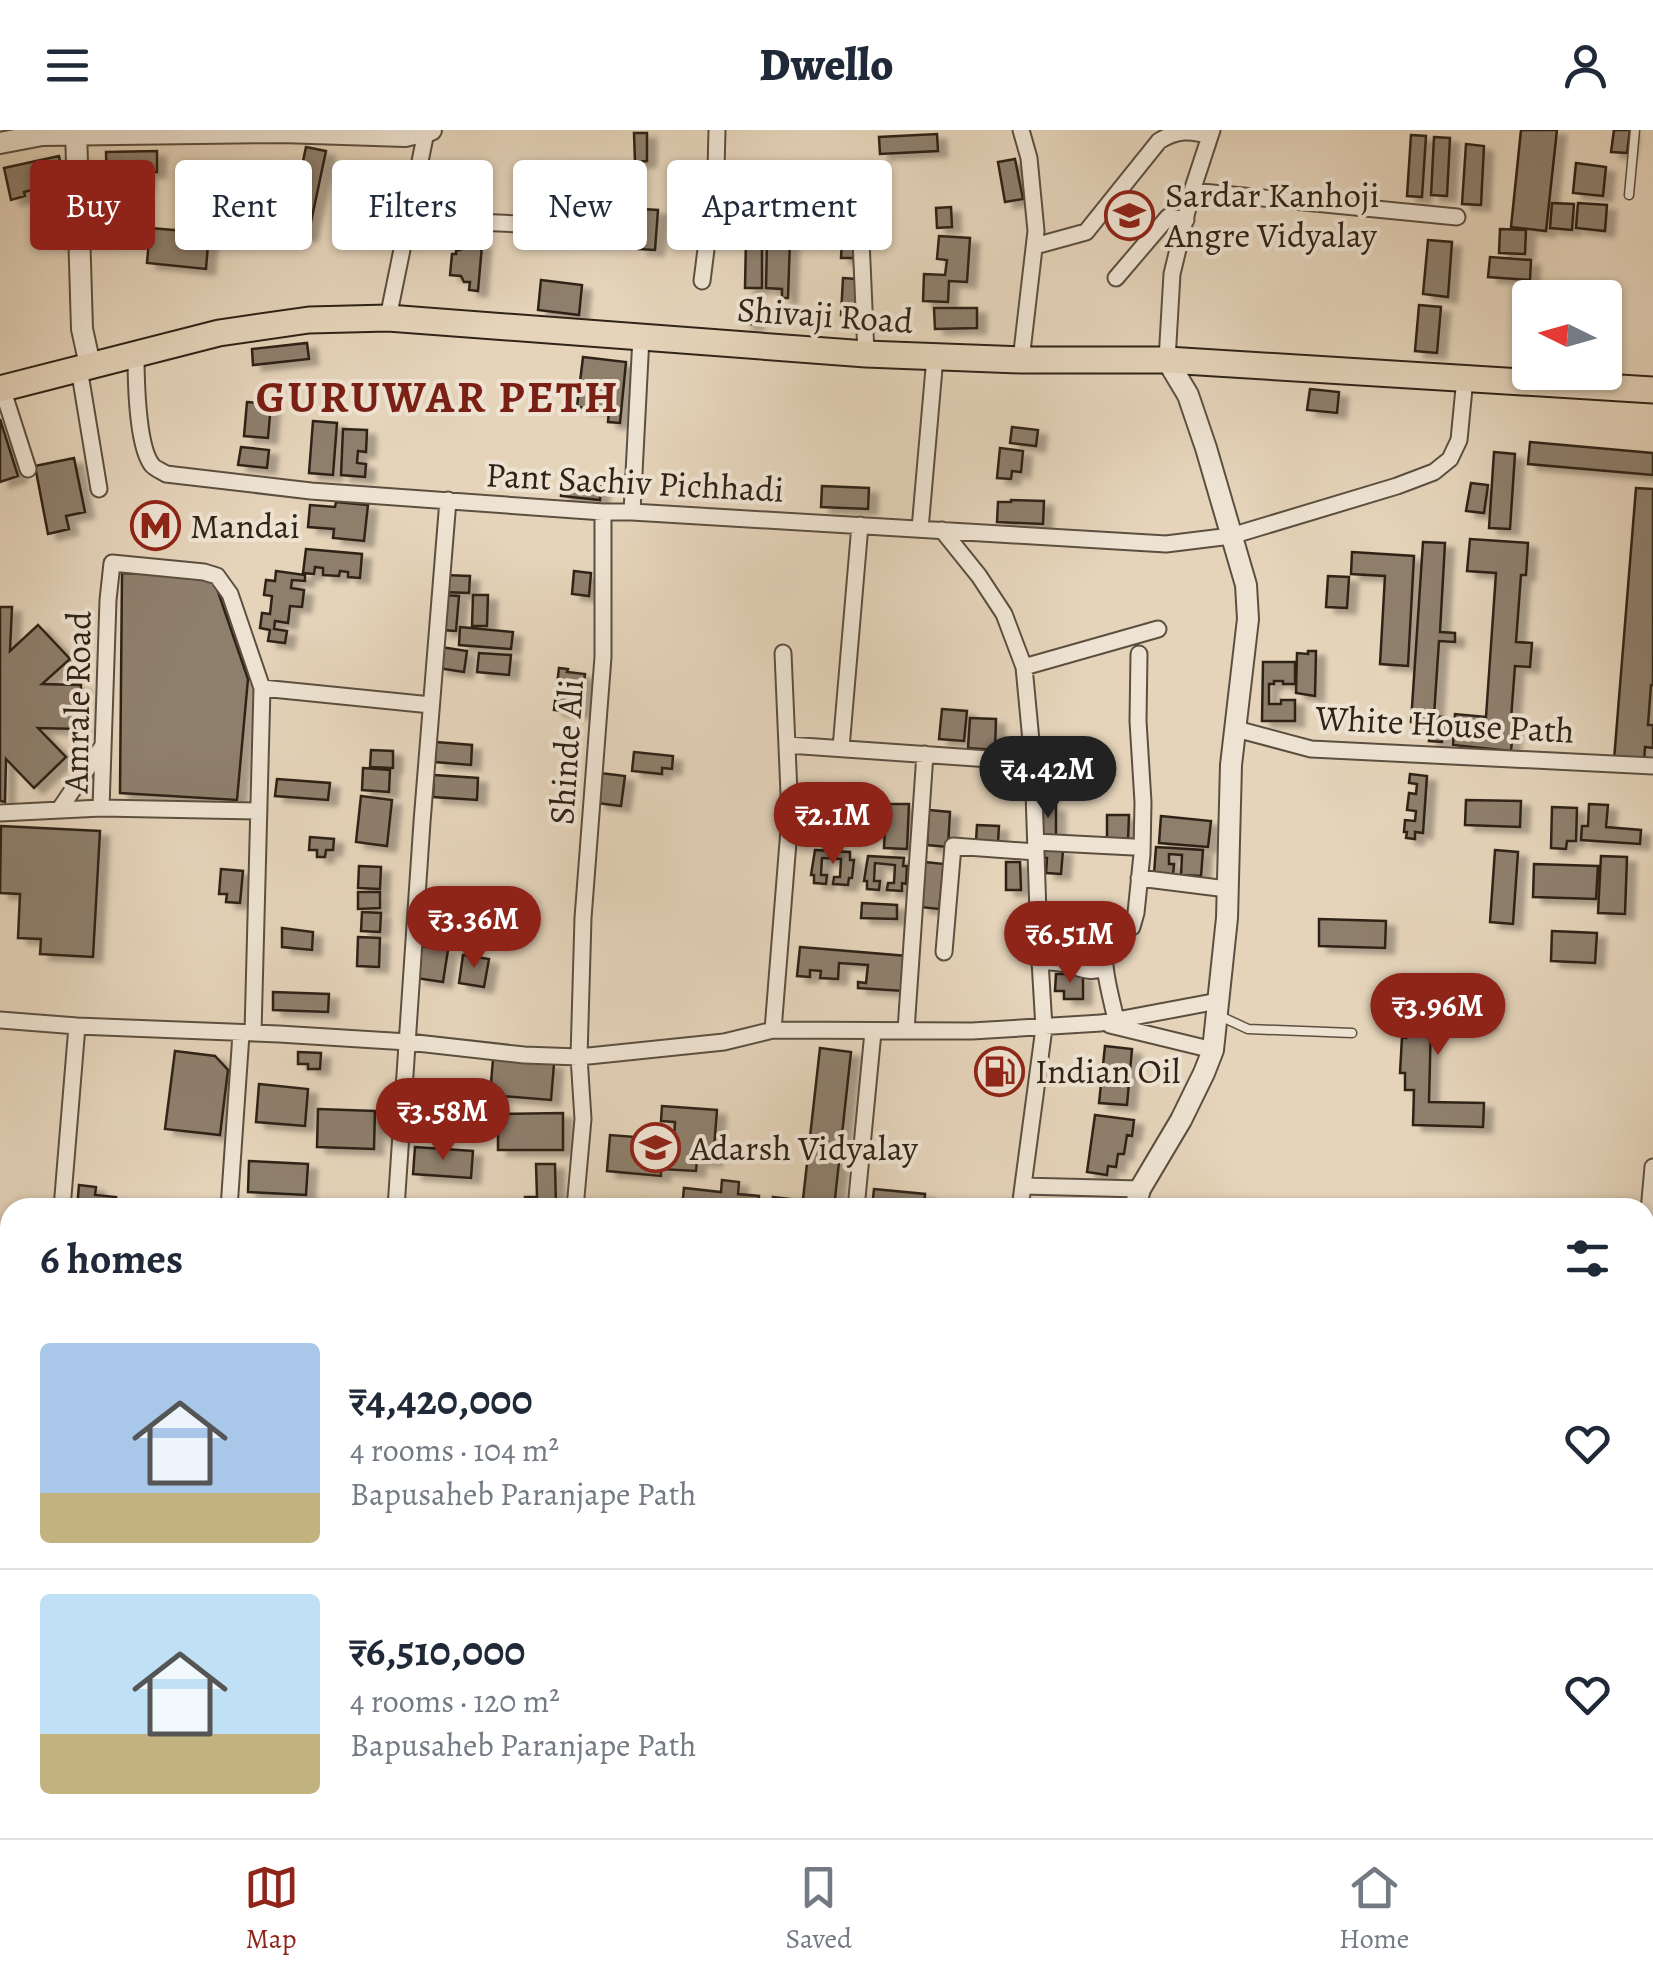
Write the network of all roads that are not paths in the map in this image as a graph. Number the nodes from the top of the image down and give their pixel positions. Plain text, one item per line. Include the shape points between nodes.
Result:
1 (717, 130) edge
2 (1021, 130) edge
3 (1636, 130) edge
4 (428, 131) edge
5 (76, 132) edge
6 (171, 132) edge
7 (359, 132) edge
8 (1211, 133) edge
9 (0, 143) edge
10 (421, 160) edge
11 (1192, 191) junction
12 (1630, 195) dead end
13 (1457, 217) dead end
14 (1186, 220) junction
15 (1034, 246) junction
16 (402, 250) edge
17 (861, 250) edge
18 (1116, 278) dead end
19 (702, 281) dead end
20 (388, 318) junction
21 (641, 337) junction
22 (136, 354) junction
23 (866, 354) junction
24 (936, 357) junction
25 (1021, 360) junction
26 (1167, 360) junction
27 (85, 366) junction
28 (1465, 378) junction
29 (1, 389) edge
30 (1653, 390) edge
31 (28, 469) dead end
32 (99, 489) dead end
33 (448, 500) junction
34 (603, 512) junction
35 (632, 512) junction
36 (860, 525) junction
37 (920, 529) junction
38 (942, 530) junction
39 (1231, 536) junction
40 (1158, 630) dead end
41 (783, 652) dead end
42 (1139, 654) dead end
43 (1024, 666) junction
44 (262, 688) junction
45 (432, 705) junction
46 (1236, 729) junction
47 (788, 744) junction
48 (103, 747) junction
49 (842, 748) junction
50 (925, 754) junction
51 (1034, 762) junction
52 (1653, 766) edge
53 (100, 808) junction
54 (59, 810) junction
55 (259, 811) junction
56 (0, 813) edge
57 (1036, 847) junction
58 (1133, 847) dead end
59 (1140, 878) junction
60 (1227, 889) junction
61 (944, 952) dead end
62 (1040, 960) junction
63 (1105, 968) junction
64 (1217, 1008) junction
65 (0, 1020) edge
66 (1108, 1022) junction
67 (77, 1026) junction
68 (1044, 1028) junction
69 (773, 1030) junction
70 (906, 1030) junction
71 (873, 1032) junction
72 (247, 1033) junction
73 (1352, 1033) dead end
74 (408, 1042) junction
75 (1213, 1050) junction
76 (579, 1057) junction
77 (1653, 1167) edge
78 (1023, 1186) junction
79 (63, 1198) edge
80 (230, 1198) edge
81 (397, 1198) edge
82 (576, 1198) edge
83 (857, 1198) edge
84 (1021, 1198) edge
85 (1138, 1198) edge
86 (1650, 1198) edge

1 - 19 street
2 - 15 street
3 - 12 lane
4 - 7 street
4 - 10 street
5 - 6 street
5 - 9 street
5 - 27 street
6 - 7 street
8 - 11 street
8 - 15 street via 1168,136 1086,232
11 - 13 street
11 - 14 street
14 - 18 street via 1168,217
14 - 26 street via 1172,274
15 - 25 street
16 - 20 street
17 - 23 street
20 - 21 highway, Shivaji Road
20 - 22 highway, Shivaji Road via 309,320
21 - 23 highway, Shivaji Road
21 - 35 street
22 - 27 highway, Shivaji Road
22 - 33 street, Pant Sachiv Pichhadi via 146,450 166,474
23 - 24 highway, Shivaji Road
24 - 25 highway, Shivaji Road
24 - 37 street
25 - 26 highway, Shivaji Road
26 - 28 highway, Shivaji Road
26 - 39 street via 1188,396
27 - 29 highway, Shivaji Road
27 - 32 street
28 - 30 highway, Shivaji Road
28 - 39 street, Pant Sachiv Pichhadi via 1458,440 1434,472
29 - 31 street
33 - 34 street, Pant Sachiv Pichhadi
33 - 45 street
34 - 35 street, Pant Sachiv Pichhadi
34 - 76 street, Shinde Ali via 604,657
35 - 36 street, Pant Sachiv Pichhadi
36 - 37 street, Pant Sachiv Pichhadi
36 - 49 street
37 - 38 street, Pant Sachiv Pichhadi
38 - 39 street, Pant Sachiv Pichhadi via 1166,544
38 - 43 street via 1004,614
39 - 46 street via 1248,619
40 - 43 street
41 - 47 street
42 - 59 street
43 - 51 street
44 - 45 street
44 - 48 street, Amrale Road via 230,594 217,576 112,563
44 - 55 street
45 - 74 street
46 - 52 street, White House Path via 1310,749
46 - 60 street
47 - 49 street
47 - 69 street via 790,817
48 - 53 street, Amrale Road
48 - 54 street
49 - 50 street
50 - 51 street
50 - 70 street
51 - 57 street
53 - 54 street
53 - 55 street, Amrale Road
54 - 56 street
55 - 72 street
57 - 58 street
57 - 61 street via 952,846
57 - 62 street
59 - 60 street
59 - 63 street via 1132,927 1108,935
60 - 64 street
62 - 63 street via 1086,971
62 - 68 street
63 - 66 street
64 - 66 street
64 - 73 lane via 1248,1029
64 - 75 street
65 - 67 street
66 - 68 street
66 - 75 street
67 - 72 street
67 - 79 street
68 - 70 street
68 - 78 street
69 - 71 street
69 - 76 street via 724,1042
70 - 71 street
71 - 83 street
72 - 74 street
72 - 80 street
74 - 76 street
74 - 81 street
75 - 85 street
76 - 82 street, Shinde Ali via 583,1118
77 - 86 street
78 - 84 street
78 - 85 street

